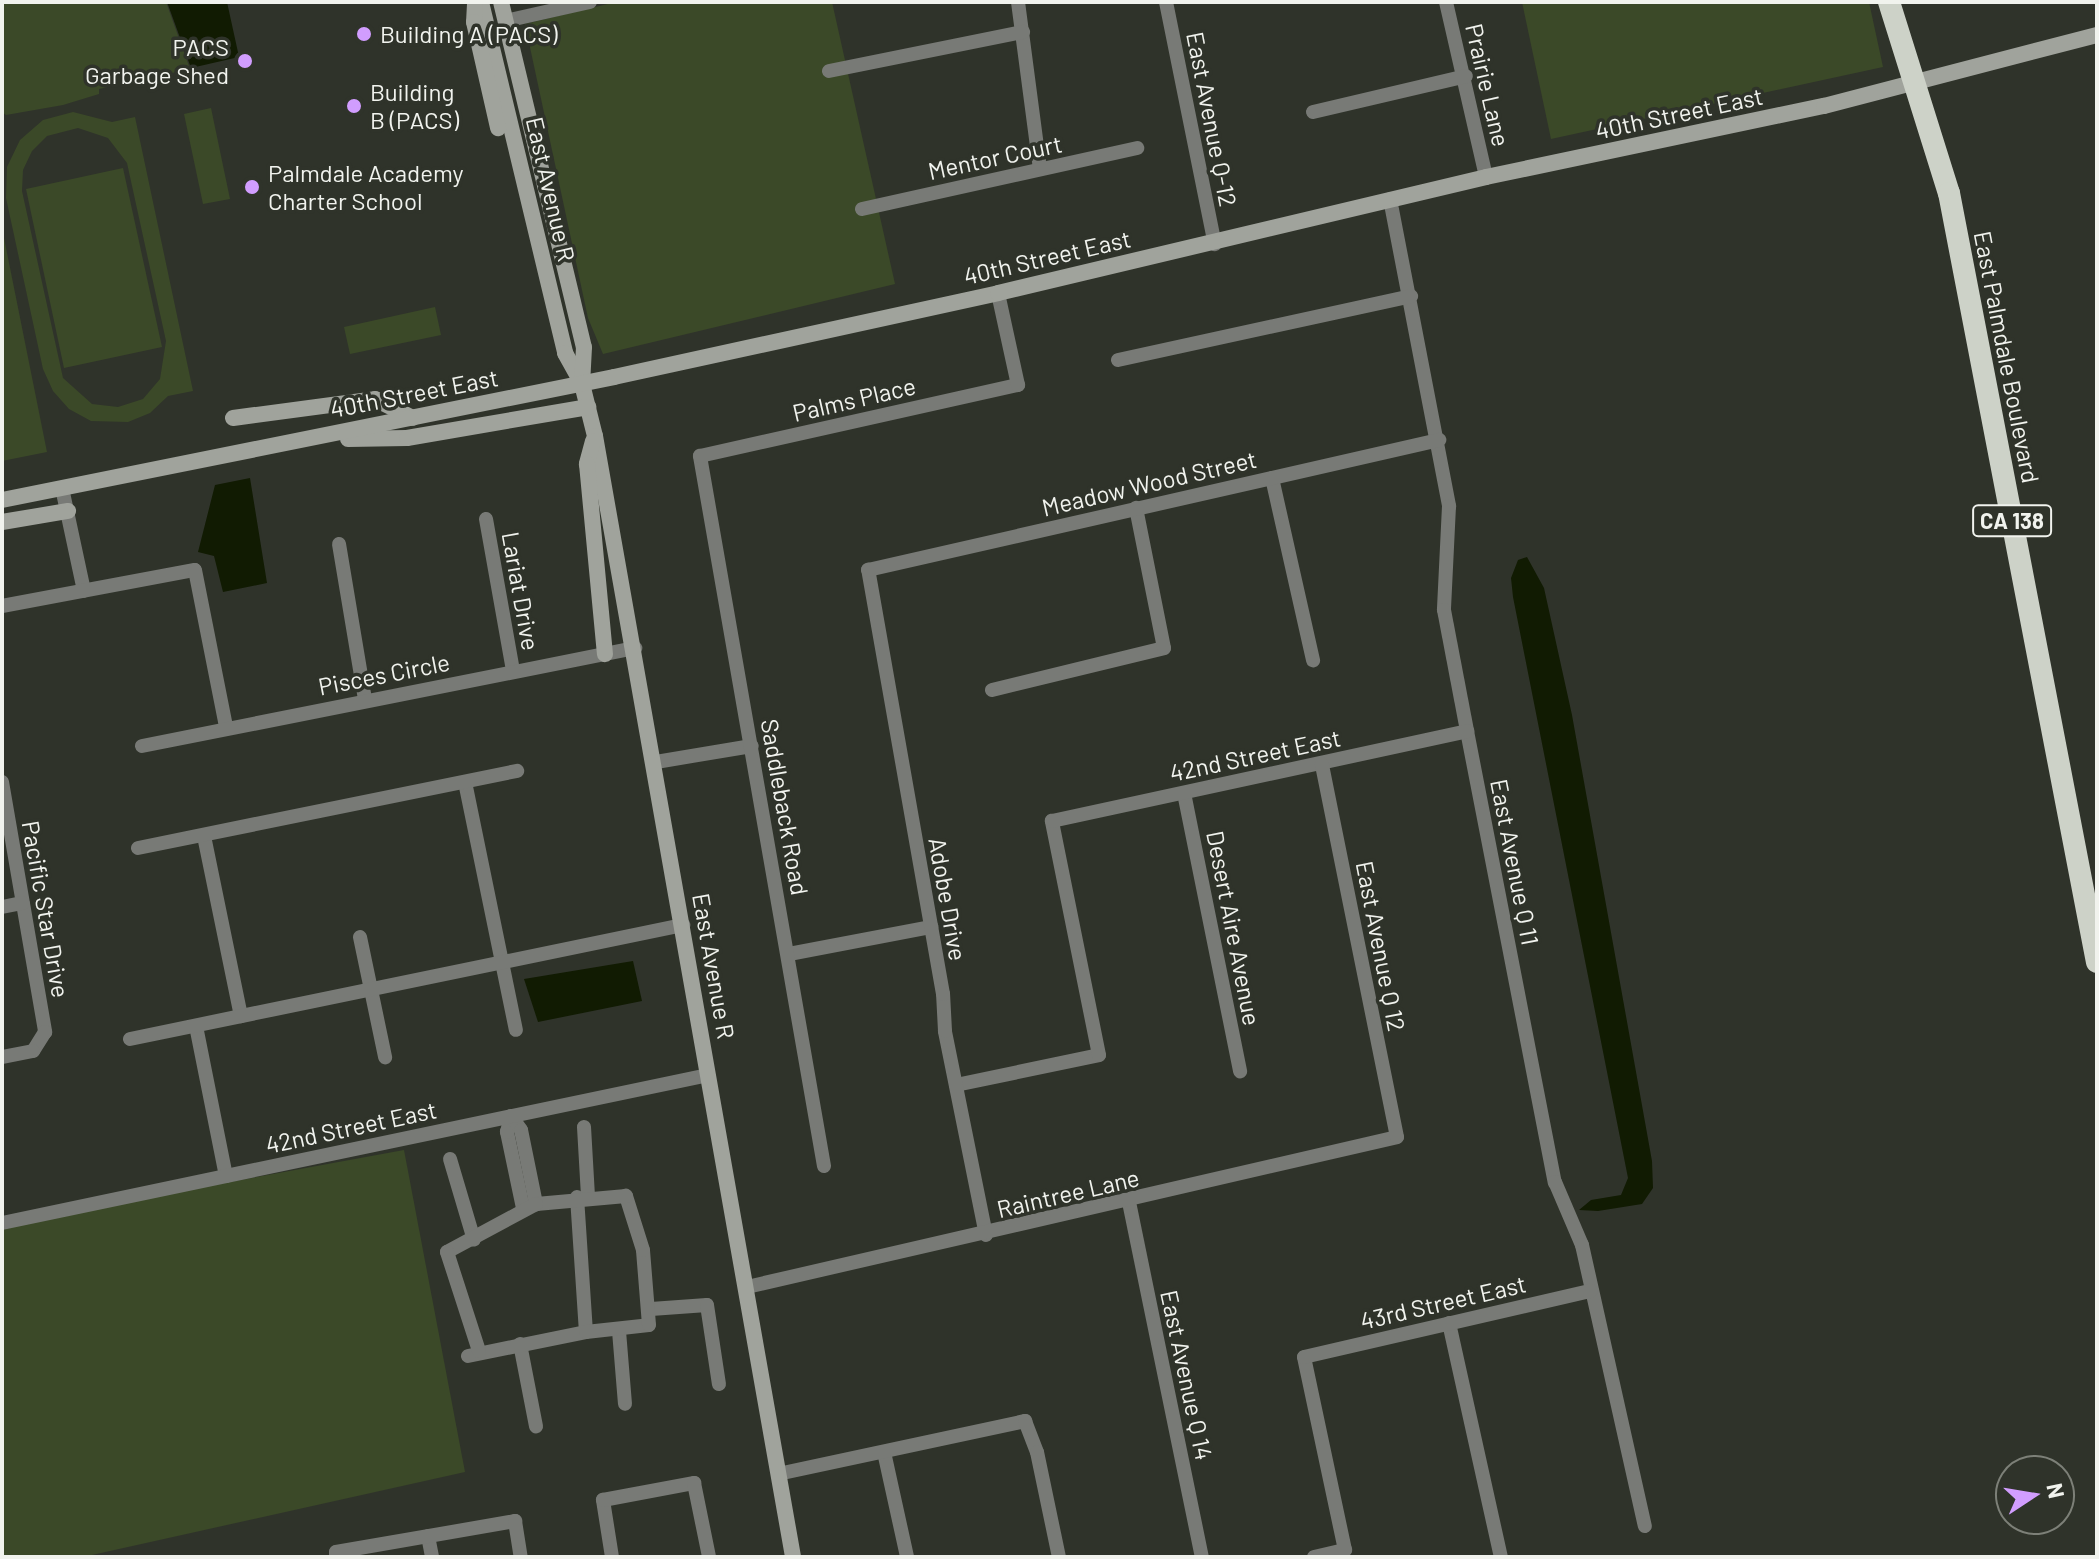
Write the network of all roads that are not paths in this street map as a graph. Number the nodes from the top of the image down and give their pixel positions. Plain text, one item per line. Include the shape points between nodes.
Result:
1 (478, 2) edge
2 (491, 2) edge
3 (501, 2) edge
4 (590, 2) edge
5 (1018, 2) edge
6 (1166, 2) edge
7 (1446, 2) edge
8 (1889, 2) edge
9 (505, 21) junction
10 (1023, 32) junction
11 (2097, 35) edge
12 (829, 71) dead end
13 (1466, 76) junction
14 (1915, 83) junction
15 (1313, 112) dead end
16 (530, 124) junction
17 (498, 128) dead end
18 (1137, 148) dead end
19 (1040, 169) junction
20 (1486, 177) junction
21 (1390, 199) junction
22 (862, 209) dead end
23 (1215, 244) junction
24 (998, 293) junction
25 (1411, 296) junction
26 (1118, 360) dead end
27 (582, 384) junction
28 (588, 407) junction
29 (233, 418) dead end
30 (413, 418) junction
31 (595, 436) junction
32 (306, 439) junction
33 (1439, 440) junction
34 (700, 456) joint
35 (1272, 478) junction
36 (62, 488) junction
37 (2, 500) edge
38 (1136, 508) junction
39 (68, 511) junction
40 (486, 519) dead end
41 (2, 522) edge
42 (339, 544) dead end
43 (868, 570) joint
44 (84, 591) junction
45 (2, 606) edge
46 (635, 648) junction
47 (605, 654) junction
48 (1313, 660) dead end
49 (513, 671) junction
50 (992, 690) dead end
51 (365, 700) junction
52 (226, 727) junction
53 (1467, 731) junction
54 (142, 746) dead end
55 (752, 746) junction
56 (656, 762) junction
57 (1322, 764) junction
58 (517, 771) dead end
59 (2, 782) edge
60 (465, 782) junction
61 (1184, 793) junction
62 (204, 836) junction
63 (138, 848) dead end
64 (23, 903) junction
65 (2, 907) edge
66 (683, 925) junction
67 (931, 927) junction
68 (360, 937) dead end
69 (789, 954) junction
70 (2097, 962) edge
71 (502, 963) junction
72 (371, 990) junction
73 (241, 1016) junction
74 (196, 1026) junction
75 (516, 1030) dead end
76 (130, 1039) dead end
77 (2, 1057) edge
78 (385, 1057) dead end
79 (1240, 1071) dead end
80 (708, 1075) junction
81 (956, 1085) junction
82 (511, 1116) junction
83 (584, 1127) dead end
84 (1397, 1137) joint
85 (450, 1159) dead end
86 (824, 1166) dead end
87 (226, 1176) junction
88 (583, 1196) junction
89 (1129, 1202) junction
90 (530, 1206) junction
91 (2, 1223) edge
92 (986, 1235) junction
93 (474, 1240) junction
94 (747, 1287) junction
95 (1591, 1291) junction
96 (651, 1309) junction
97 (1449, 1323) junction
98 (619, 1331) junction
99 (586, 1332) junction
100 (520, 1344) junction
101 (719, 1384) dead end
102 (625, 1404) dead end
103 (536, 1426) dead end
104 (884, 1452) junction
105 (778, 1474) junction
106 (1645, 1526) dead end
107 (428, 1536) junction
108 (336, 1557) edge
109 (432, 1557) edge
110 (521, 1557) edge
111 (612, 1557) edge
112 (709, 1557) edge
113 (793, 1557) edge
114 (907, 1557) edge
115 (1059, 1557) edge
116 (1202, 1557) edge
117 (1314, 1557) edge
118 (1501, 1557) edge

1 - 17 main road via 474,22
1 - 27 main road, East Avenue R via 565,353
2 - 16 main road via 516,104
3 - 9 main road, East Avenue R
4 - 9 street
5 - 10 street
6 - 23 street, East Avenue Q-12
7 - 13 street, Prairie Lane
8 - 14 highway, East Palmdale Boulevard / CA 138
9 - 16 main road, East Avenue R
10 - 12 street
10 - 19 street via 1028,107
11 - 14 main road, 40th Street East
13 - 15 street
13 - 20 street, Prairie Lane
14 - 20 main road, 40th Street East
14 - 70 highway, East Palmdale Boulevard / CA 138 via 1949,193
16 - 27 main road, East Avenue R via 584,347
18 - 19 street, Mentor Court
19 - 22 street, Mentor Court
20 - 21 main road, 40th Street East
21 - 23 main road, 40th Street East
21 - 25 street, East Avenue Q 11
23 - 24 main road, 40th Street East
24 - 27 main road, 40th Street East
24 - 34 street, Palms Place via 1018,385
25 - 26 street
25 - 33 street, East Avenue Q 11
27 - 28 main road, East Avenue R
27 - 30 main road, 40th Street East
28 - 31 main road, East Avenue R
28 - 32 main road via 407,438
29 - 30 main road via 375,399
30 - 32 main road, 40th Street East
31 - 46 main road, East Avenue R
31 - 47 main road via 587,464
32 - 36 main road, 40th Street East
33 - 35 street, Meadow Wood Street
33 - 53 street, East Avenue Q 11 via 1449,506 1444,610
34 - 55 street, Saddleback Road
35 - 38 street, Meadow Wood Street
35 - 48 street
36 - 37 main road, 40th Street East
36 - 39 street
38 - 43 street, Meadow Wood Street
38 - 50 street via 1164,648
39 - 41 main road
39 - 44 street
40 - 49 street, Lariat Drive
42 - 51 street
43 - 67 street, Adobe Drive
44 - 45 street
44 - 52 street via 195,570
46 - 47 street, Pisces Circle
46 - 56 main road, East Avenue R
47 - 49 street, Pisces Circle
49 - 51 street, Pisces Circle
51 - 52 street, Pisces Circle
52 - 54 street, Pisces Circle
53 - 57 street, 42nd Street East
53 - 95 street, East Avenue Q 11 via 1555,1182 1582,1245
55 - 56 street
55 - 69 street, Saddleback Road
56 - 66 main road, East Avenue R
57 - 61 street, 42nd Street East
57 - 84 street, East Avenue Q 12
58 - 60 street
59 - 64 street, Pacific Star Drive
60 - 62 street
60 - 71 street
61 - 79 street, Desert Aire Avenue
61 - 81 street, 42nd Street East via 1052,821 1099,1055
62 - 63 street
62 - 73 street
64 - 65 street
64 - 77 street, Pacific Star Drive via 45,1032 33,1051
66 - 71 street
66 - 80 main road, East Avenue R
67 - 69 street
67 - 81 street, Adobe Drive
68 - 72 street
69 - 86 street, Saddleback Road
71 - 72 street
71 - 75 street
72 - 73 street
72 - 78 street
73 - 74 street
74 - 76 street
74 - 87 street
80 - 82 street, 42nd Street East
80 - 94 main road, East Avenue R
81 - 92 street, Adobe Drive
82 - 87 street, 42nd Street East
82 - 90 street via 521,1130
83 - 88 street
84 - 89 street, Raintree Lane
85 - 93 street
87 - 91 street, 42nd Street East
88 - 90 street
88 - 96 street via 626,1196 643,1250
88 - 99 street
89 - 92 street, Raintree Lane
89 - 116 street, East Avenue Q 14
90 - 93 street
92 - 94 street, Raintree Lane
93 - 100 street via 447,1252 473,1354
94 - 105 main road, East Avenue R
95 - 97 street, 43rd Street East
95 - 106 street, East Avenue Q 11
96 - 98 street via 649,1325
96 - 101 street via 707,1305
97 - 117 street, 43rd Street East via 1304,1357 1345,1550
97 - 118 street
98 - 99 street
98 - 102 street
99 - 100 street
100 - 103 street
104 - 105 street
104 - 114 street
104 - 115 street via 1025,1421 1037,1452
105 - 113 main road, East Avenue R
107 - 108 street via 336,1552
107 - 109 street
107 - 110 street via 515,1521
111 - 112 street via 603,1500 694,1483

